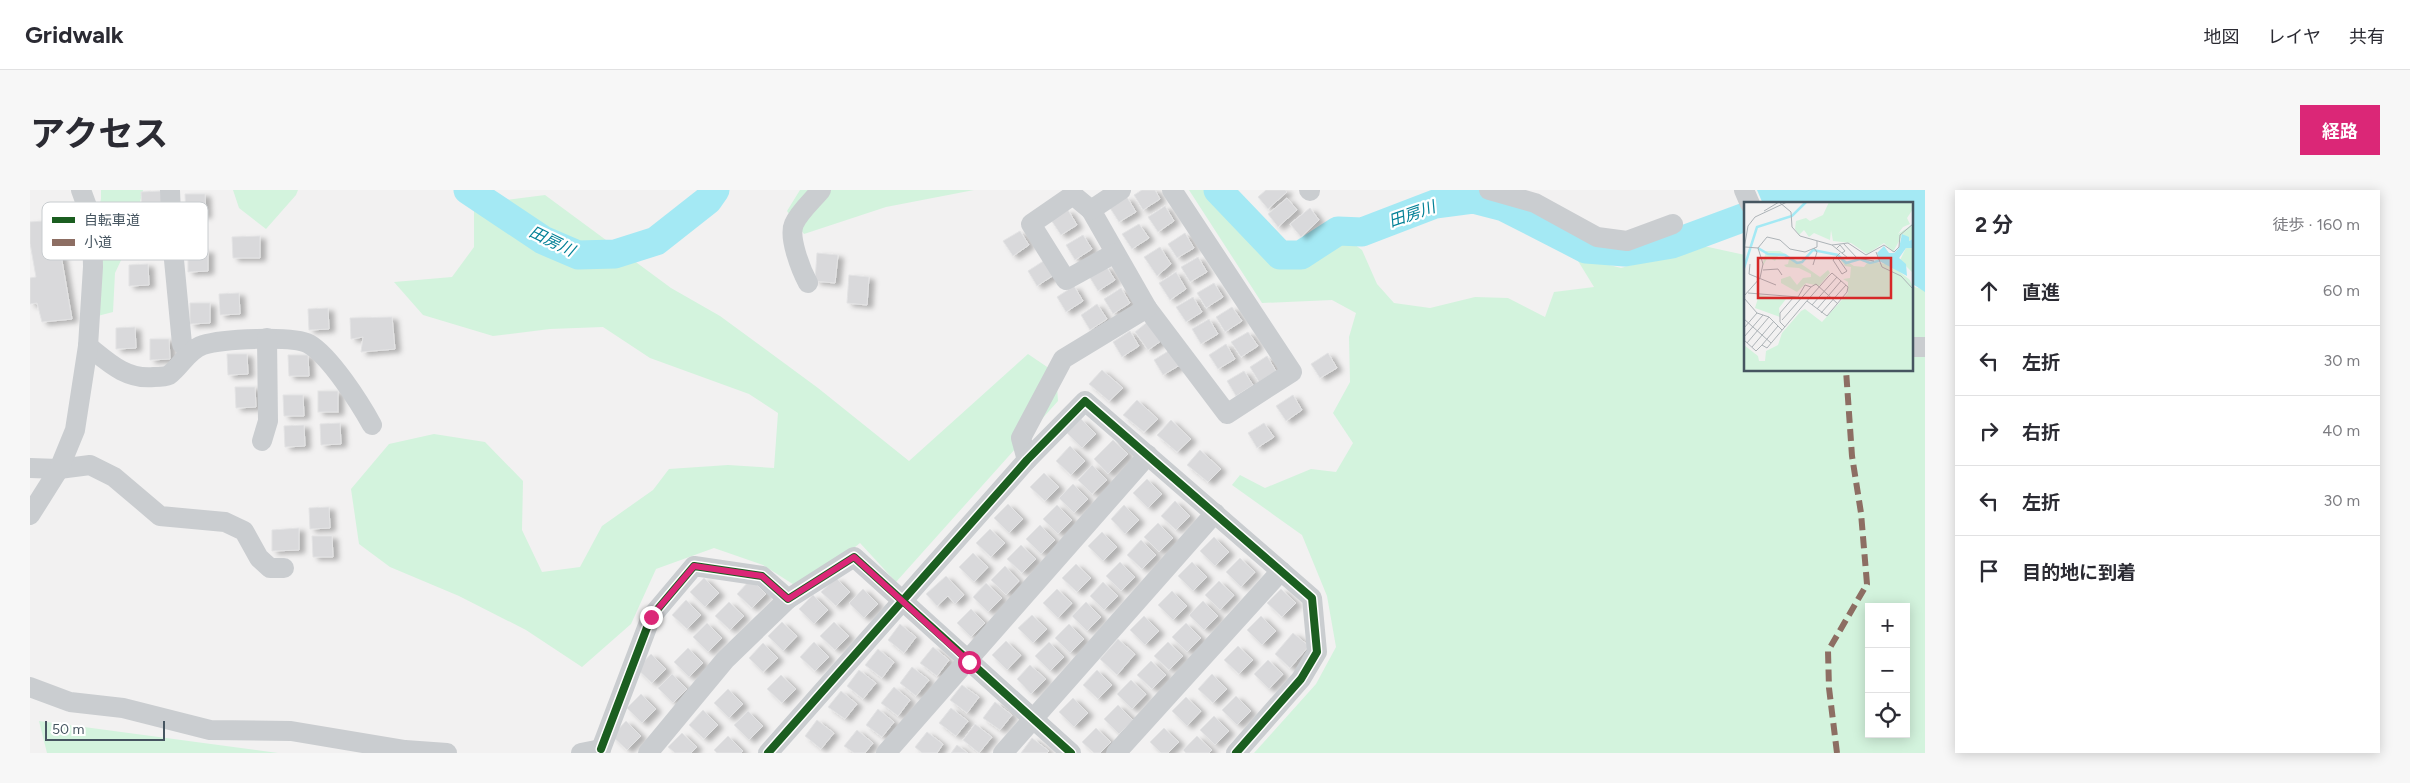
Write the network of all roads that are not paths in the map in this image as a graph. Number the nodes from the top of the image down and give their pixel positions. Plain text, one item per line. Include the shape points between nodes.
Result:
1 (81, 190) edge
2 (821, 190) edge
3 (1121, 190) edge
4 (1172, 190) edge
5 (1488, 190) edge
6 (1744, 190) edge
7 (85, 202) edge
8 (1749, 202) edge
9 (1091, 210) junction
10 (1673, 224) dead end
11 (1115, 254) junction
12 (93, 260) edge
13 (174, 260) edge
14 (808, 283) dead end
15 (1146, 308) junction
16 (267, 338) junction
17 (88, 346) junction
18 (1912, 346) edge
19 (1925, 347) edge
20 (191, 352) junction
21 (372, 425) dead end
22 (262, 441) dead end
23 (1148, 455) junction
24 (1027, 460) junction
25 (30, 468) edge
26 (59, 469) junction
27 (1215, 513) junction
28 (30, 515) edge
29 (284, 568) dead end
30 (1281, 571) junction
31 (788, 599) junction
32 (901, 603) junction
33 (969, 662) junction
34 (30, 687) edge
35 (1034, 718) junction
36 (603, 751) edge
37 (447, 753) edge
38 (581, 753) edge
39 (648, 753) edge
40 (768, 753) edge
41 (886, 753) edge
42 (1003, 753) edge
43 (1071, 753) edge
44 (1116, 753) edge
45 (1236, 753) edge

1 - 7 street
2 - 14 street via 794,222 792,231 801,269
3 - 9 street
4 - 15 street via 1292,372 1227,414
5 - 10 street via 1535,203 1597,238 1627,242
6 - 8 street
9 - 11 street
9 - 11 street via 1073,195 1031,224 1066,280
11 - 15 street
12 - 17 street
13 - 20 street via 182,344
15 - 24 street via 1063,360 1021,438
16 - 20 street via 203,345
16 - 21 street via 308,344 355,395
16 - 22 street via 268,421
17 - 20 street via 117,370 144,378 168,376
17 - 26 street via 75,430
18 - 19 street
23 - 24 street via 1085,400
23 - 27 street
23 - 33 street
24 - 32 street
25 - 26 street
26 - 28 street
26 - 29 street via 90,465 114,477 160,516 225,522 244,530 259,558 270,568
27 - 30 street
27 - 35 street
30 - 44 street
30 - 45 street via 1312,598 1317,652 1301,679
31 - 32 street via 854,557
31 - 36 street via 762,576 694,566 651,617
31 - 39 street via 725,660
32 - 33 street
32 - 40 street
33 - 35 street
33 - 41 street
34 - 37 street via 70,702 123,708 210,730 291,731 405,750
35 - 42 street
35 - 43 street
36 - 38 street

